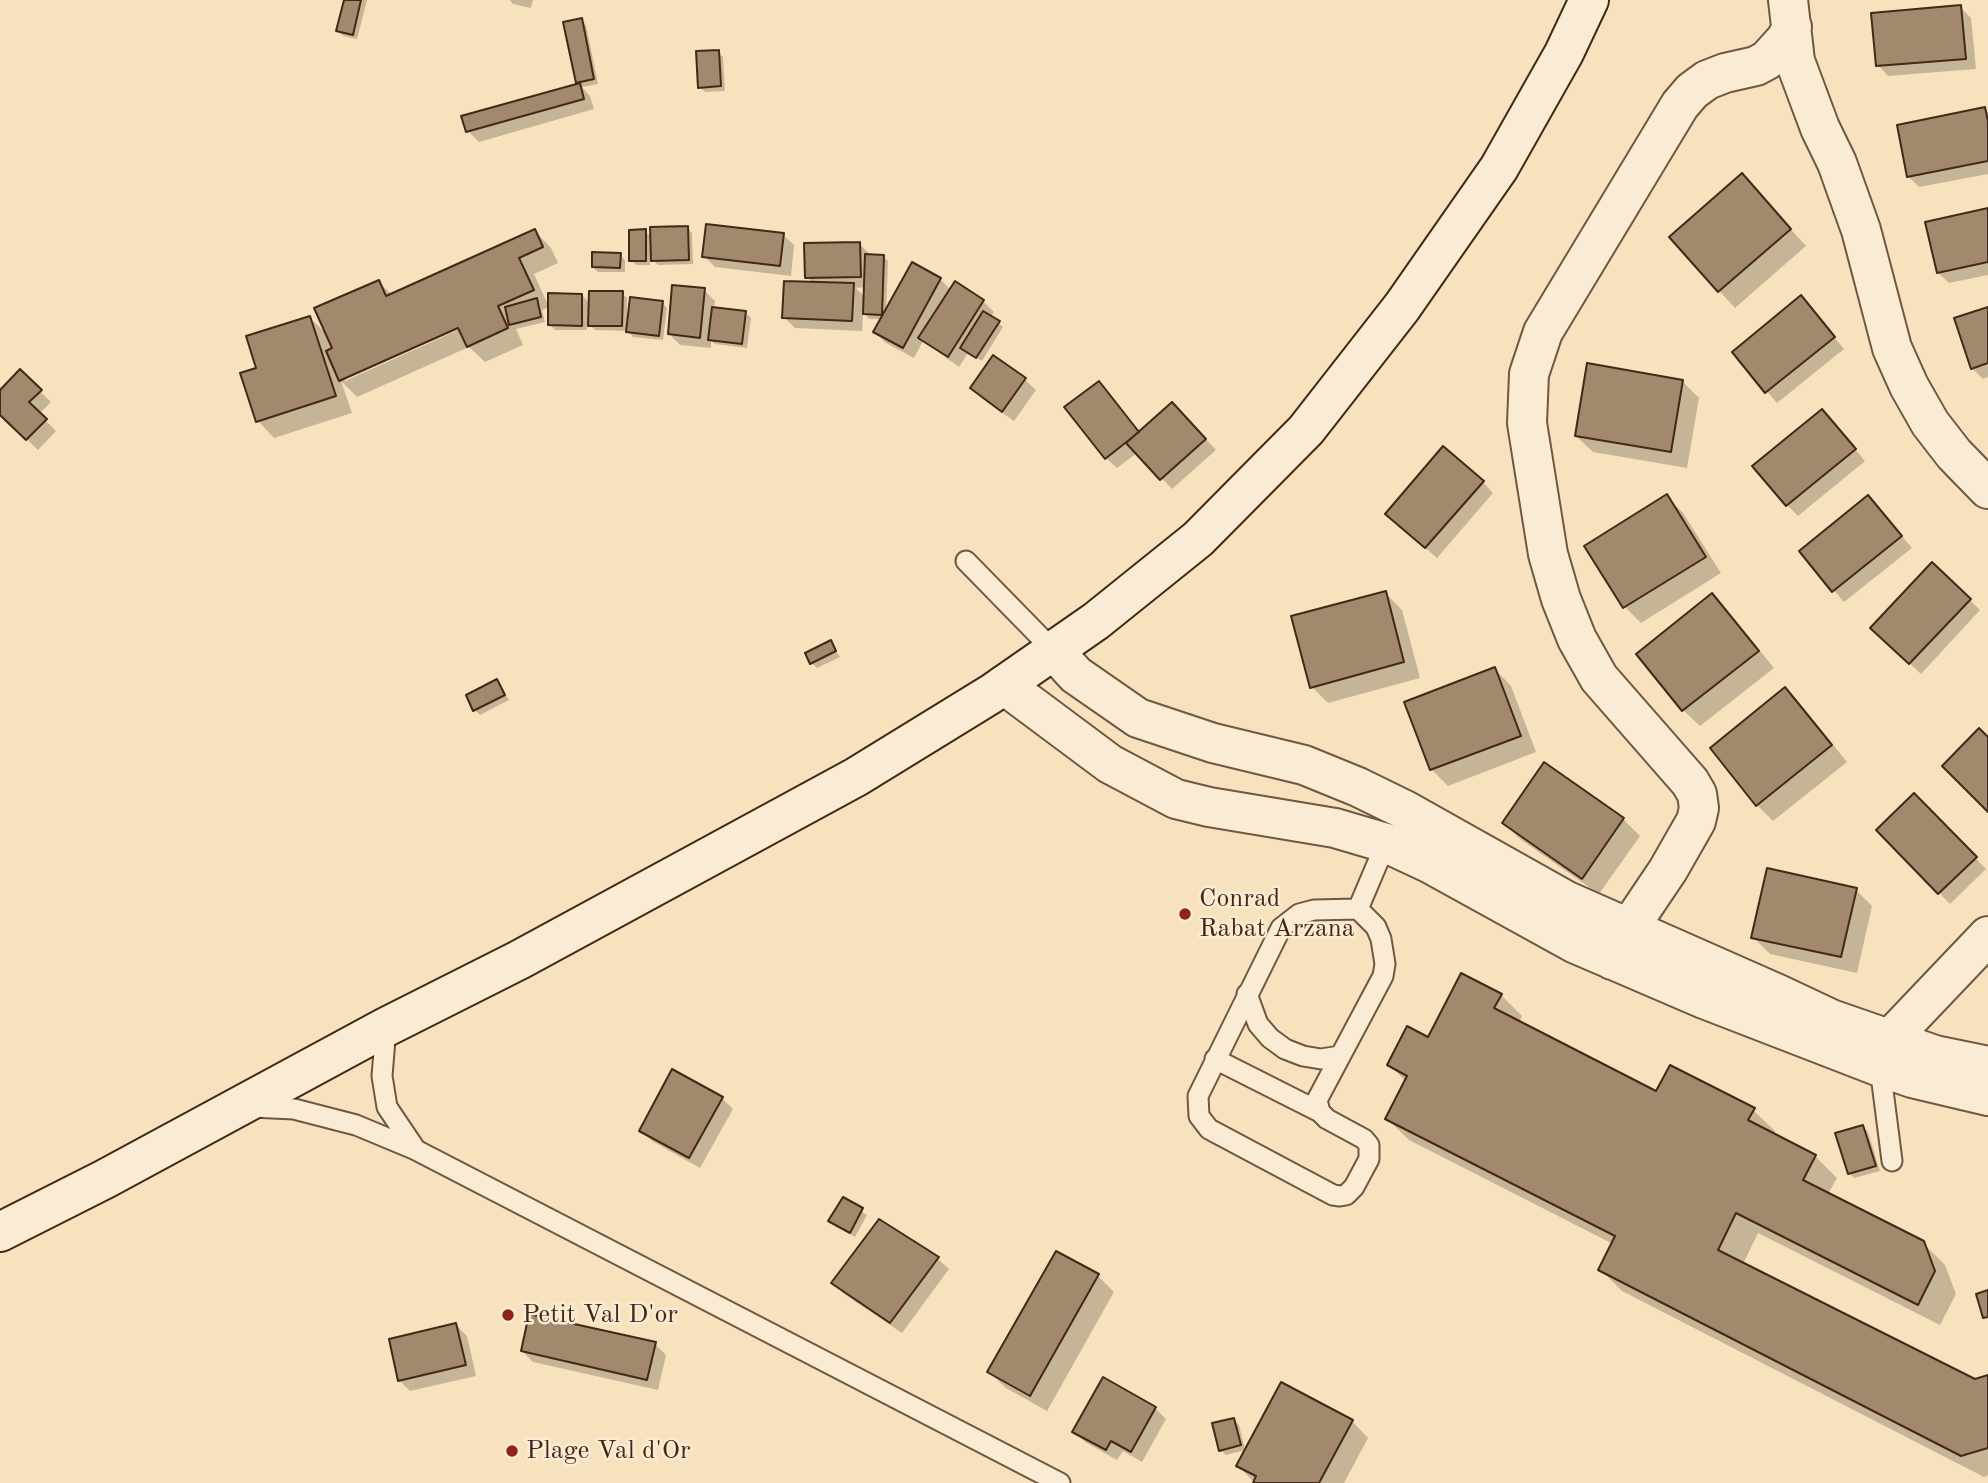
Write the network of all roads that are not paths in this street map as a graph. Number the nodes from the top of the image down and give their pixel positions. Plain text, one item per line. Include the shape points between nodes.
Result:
1 (1589, 0) edge
2 (1790, 13) edge
3 (1743, 70) junction
4 (1810, 103) junction
5 (1988, 489) edge
6 (966, 561) dead end
7 (1054, 651) junction
8 (1004, 685) junction
9 (1138, 718) junction
10 (1110, 764) junction
11 (1386, 843) junction
12 (1358, 909) junction
13 (1988, 936) edge
14 (1621, 944) junction
15 (1247, 994) junction
16 (386, 1027) junction
17 (1885, 1054) junction
18 (1340, 1056) junction
19 (1215, 1059) junction
20 (1988, 1066) edge
21 (1988, 1096) edge
22 (236, 1107) junction
23 (1320, 1112) junction
24 (416, 1150) junction
25 (1892, 1161) dead end
26 (0, 1233) edge
27 (1060, 1483) edge

1 - 7 street via 1499,168 1402,307 1306,430 1198,539
2 - 3 street via 1786,40 1767,60
2 - 4 street via 1795,61
3 - 4 street
3 - 14 street via 1707,80 1680,105 1542,332 1529,374 1527,423 1548,554 1577,639 1599,678 1697,794 1696,821
4 - 5 street via 1838,163 1892,348 1909,386 1930,423
6 - 7 lane
7 - 8 street
7 - 9 street via 1076,675
8 - 10 street
8 - 16 street via 856,777
9 - 10 street
9 - 14 street via 1213,743 1304,765 1358,787 1567,901
10 - 11 street via 1176,799 1335,828
11 - 12 lane
11 - 14 street via 1576,944
12 - 15 lane via 1314,911 1289,920
12 - 18 lane via 1376,927 1385,964
13 - 17 street
14 - 17 street via 1704,999
15 - 18 lane via 1258,1024 1285,1049 1321,1059
15 - 19 lane
16 - 22 street
16 - 24 lane via 382,1076 387,1107
17 - 20 street via 1935,1055
17 - 21 street via 1912,1078
17 - 25 lane
18 - 23 lane via 1319,1094
19 - 23 lane
19 - 23 lane via 1198,1096 1199,1116 1209,1129 1333,1195 1346,1195 1369,1159 1370,1145
22 - 24 lane via 294,1109 356,1125
22 - 26 street
24 - 27 lane

